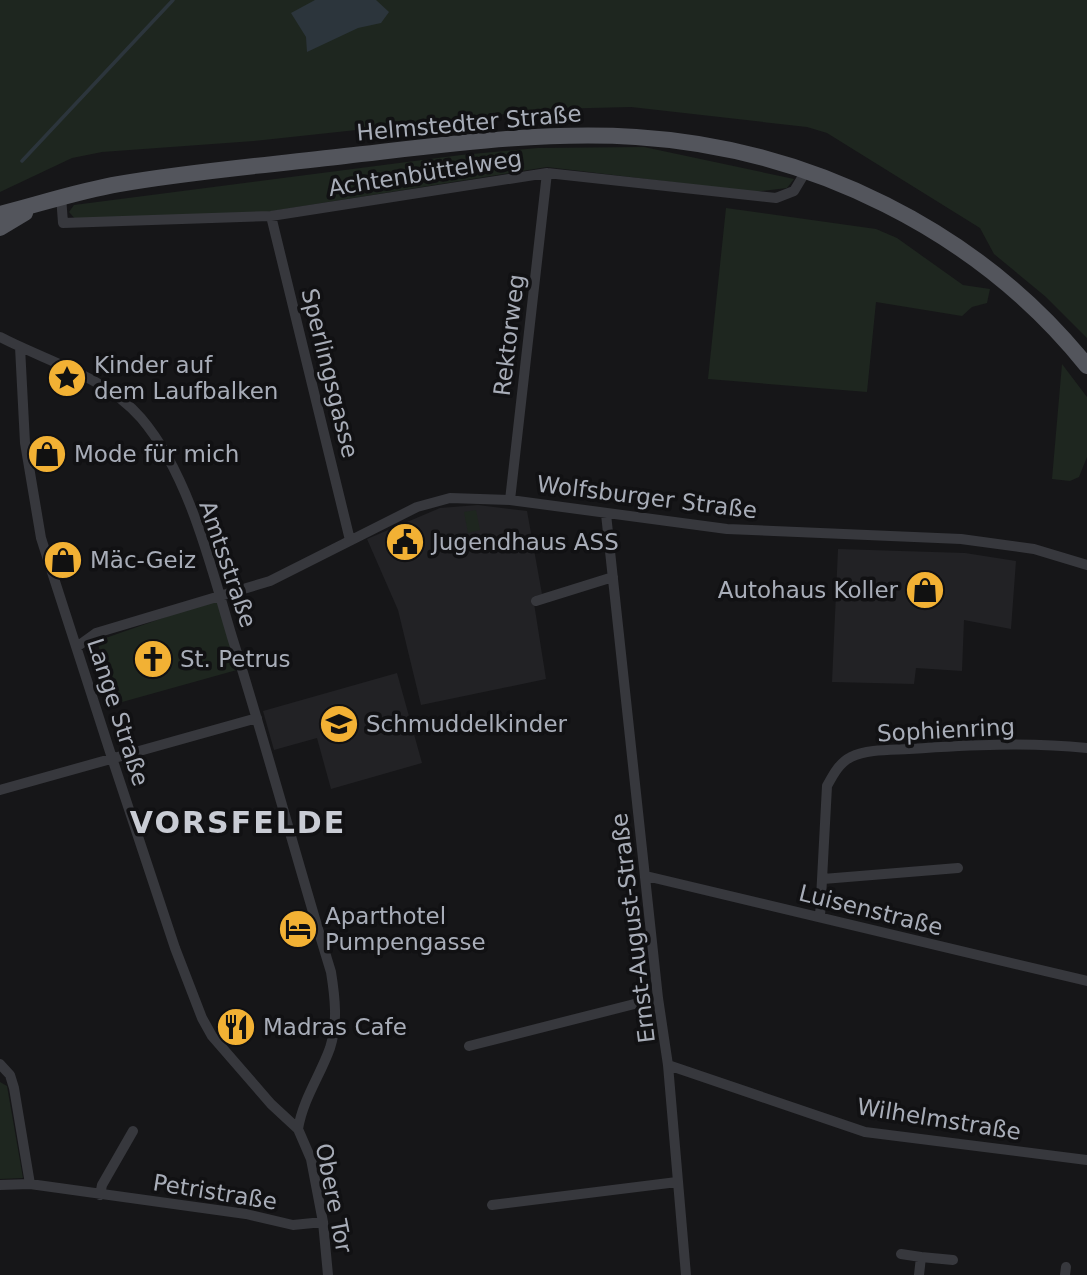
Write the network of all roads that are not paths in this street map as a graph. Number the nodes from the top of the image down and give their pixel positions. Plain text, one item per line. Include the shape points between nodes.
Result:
1 (806, 171) junction
2 (547, 173) junction
3 (61, 196) junction
4 (43, 203) junction
5 (0, 214) edge
6 (271, 216) junction
7 (0, 228) edge
8 (0, 337) edge
9 (20, 347) junction
10 (1087, 366) edge
11 (510, 500) junction
12 (606, 514) junction
13 (351, 540) junction
14 (1087, 565) edge
15 (613, 577) junction
16 (220, 598) junction
17 (536, 601) dead end
18 (78, 646) junction
19 (257, 719) junction
20 (1087, 748) edge
21 (112, 758) junction
22 (0, 790) edge
23 (958, 868) dead end
24 (646, 876) junction
25 (822, 879) junction
26 (820, 917) junction
27 (1087, 981) edge
28 (658, 998) junction
29 (469, 1046) dead end
30 (1, 1064) edge
31 (668, 1065) junction
32 (298, 1129) junction
33 (132, 1131) dead end
34 (1087, 1160) edge
35 (677, 1182) junction
36 (30, 1184) junction
37 (0, 1185) edge
38 (100, 1195) junction
39 (492, 1205) dead end
40 (323, 1222) junction
41 (901, 1254) dead end
42 (921, 1257) junction
43 (953, 1260) dead end
44 (328, 1275) edge
45 (686, 1275) edge
46 (919, 1275) edge

1 - 2 street, Achtenbüttelweg via 794,191 776,198
1 - 3 main road, Helmstedter Straße via 676,140 552,136 471,141 120,183
1 - 10 main road, Helmstedter Straße via 857,190 948,240 1032,307
2 - 6 street, Achtenbüttelweg
2 - 11 street, Rektorweg
3 - 4 main road, Helmstedter Straße
3 - 6 street, Achtenbüttelweg via 63,223
4 - 5 main road, Helmstedter Straße
4 - 7 main road, Helmstedter Straße
6 - 13 street, Sperlingsgasse
8 - 9 street, Amtsstraße
9 - 16 street, Amtsstraße via 77,371 140,417 174,470
9 - 18 street, Lange Straße via 31,492 41,538
11 - 12 street, Wolfsburger Straße
11 - 13 street, Wolfsburger Straße via 468,497 433,502
12 - 14 street, Wolfsburger Straße via 727,529 961,540 1034,550
12 - 15 street, Ernst-August-Straße
13 - 16 street, Wolfsburger Straße via 270,581
15 - 17 street
15 - 24 street, Ernst-August-Straße
16 - 18 street, Wolfsburger Straße via 96,633
16 - 19 street, Amtsstraße
18 - 21 street, Lange Straße
19 - 21 street
19 - 32 street, Amtsstraße via 335,998 330,1047 303,1106
20 - 25 street, Sophienring via 977,744 851,757 827,786
21 - 22 street
21 - 32 street, Lange Straße via 202,1018 212,1036
23 - 25 street
24 - 26 street, Luisenstraße
24 - 28 street, Ernst-August-Straße
25 - 26 street, Sophienring
26 - 27 street, Luisenstraße
28 - 29 street
28 - 31 street, Ernst-August-Straße
30 - 36 street via 14,1088
31 - 34 street, Wilhelmstraße via 865,1132
31 - 35 street, Ernst-August-Straße
32 - 40 street, Obere Tor via 311,1159
33 - 38 street
35 - 39 street
35 - 45 street, Ernst-August-Straße
36 - 37 street, Petristraße
36 - 38 street, Petristraße
38 - 40 street, Petristraße via 246,1214 293,1225
40 - 44 street, Obere Tor
41 - 42 street
42 - 43 street
42 - 46 street

